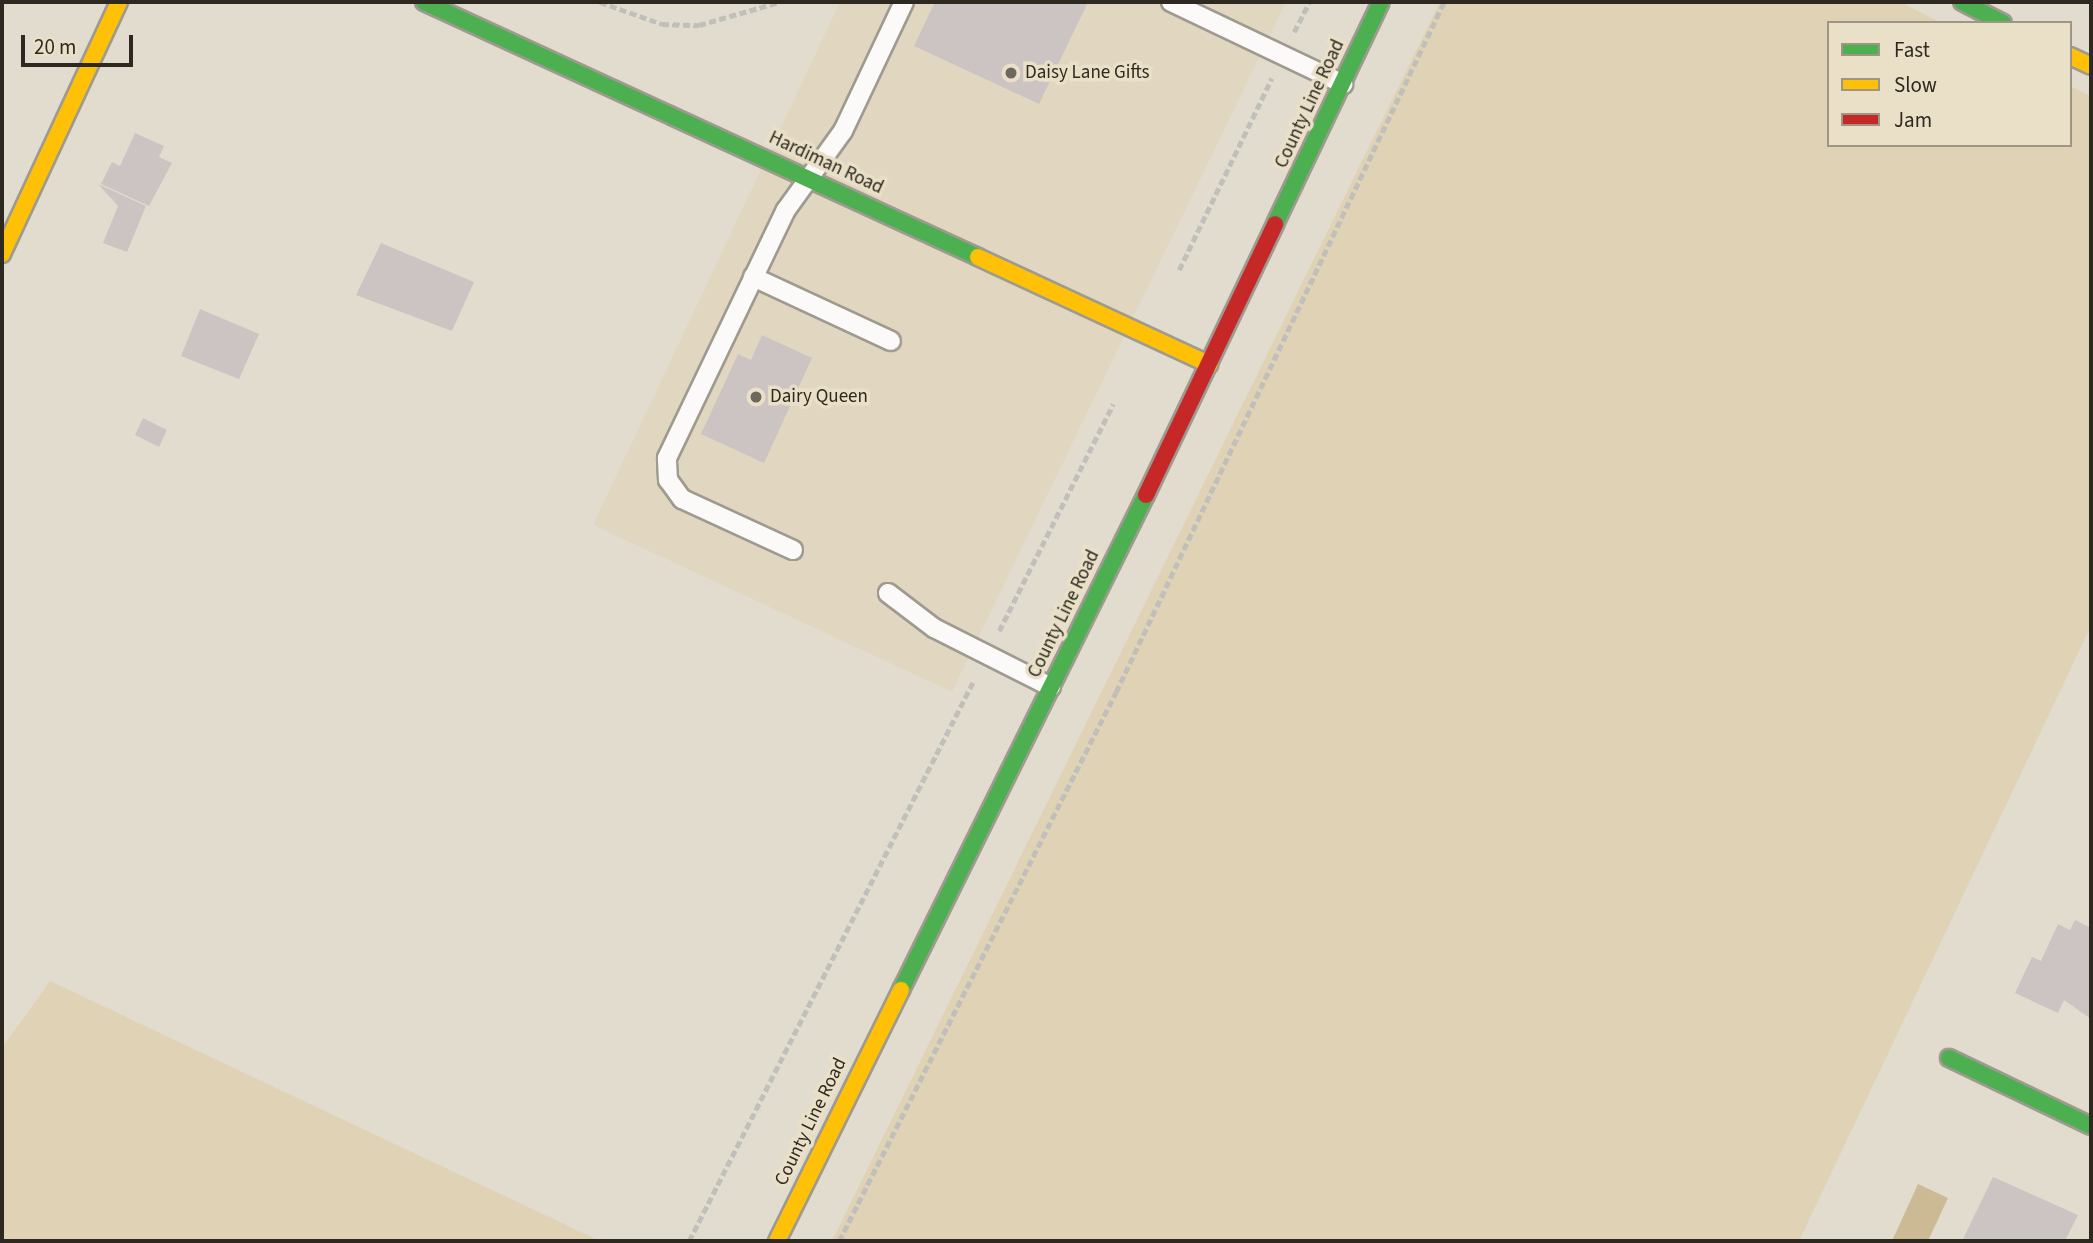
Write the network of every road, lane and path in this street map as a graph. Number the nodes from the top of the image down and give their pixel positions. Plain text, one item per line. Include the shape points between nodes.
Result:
1 (119, 2) edge
2 (424, 2) edge
3 (600, 2) edge
4 (779, 2) edge
5 (904, 2) edge
6 (1171, 2) edge
7 (1309, 2) edge
8 (1381, 2) edge
9 (1444, 2) edge
10 (1962, 2) edge
11 (1999, 21) edge
12 (1283, 55) junction
13 (2072, 57) edge
14 (2091, 66) edge
15 (1343, 84) junction
16 (810, 178) junction
17 (2, 254) edge
18 (1179, 270) dead end
19 (754, 277) junction
20 (891, 341) dead end
21 (1209, 364) junction
22 (1113, 404) dead end
23 (793, 550) dead end
24 (888, 593) dead end
25 (986, 656) junction
26 (1051, 687) junction
27 (1949, 1058) dead end
28 (2091, 1126) edge
29 (689, 1241) edge
30 (777, 1241) edge
31 (839, 1241) edge

1 - 17 main road
2 - 16 main road, Hardiman Road
3 - 4 path via 662,24 699,25
5 - 16 lane via 843,131
6 - 12 lane
7 - 12 path
8 - 15 main road, County Line Road
9 - 31 path via 1122,680
10 - 11 main road
12 - 15 lane
12 - 18 path
13 - 14 main road
15 - 21 main road, County Line Road
16 - 19 lane via 786,211
16 - 21 main road, Hardiman Road
19 - 20 lane
19 - 23 lane via 667,458 668,480 682,499
21 - 26 main road, County Line Road
22 - 25 path
24 - 25 lane via 934,628
25 - 26 lane
25 - 29 path
26 - 30 main road, County Line Road
27 - 28 main road

